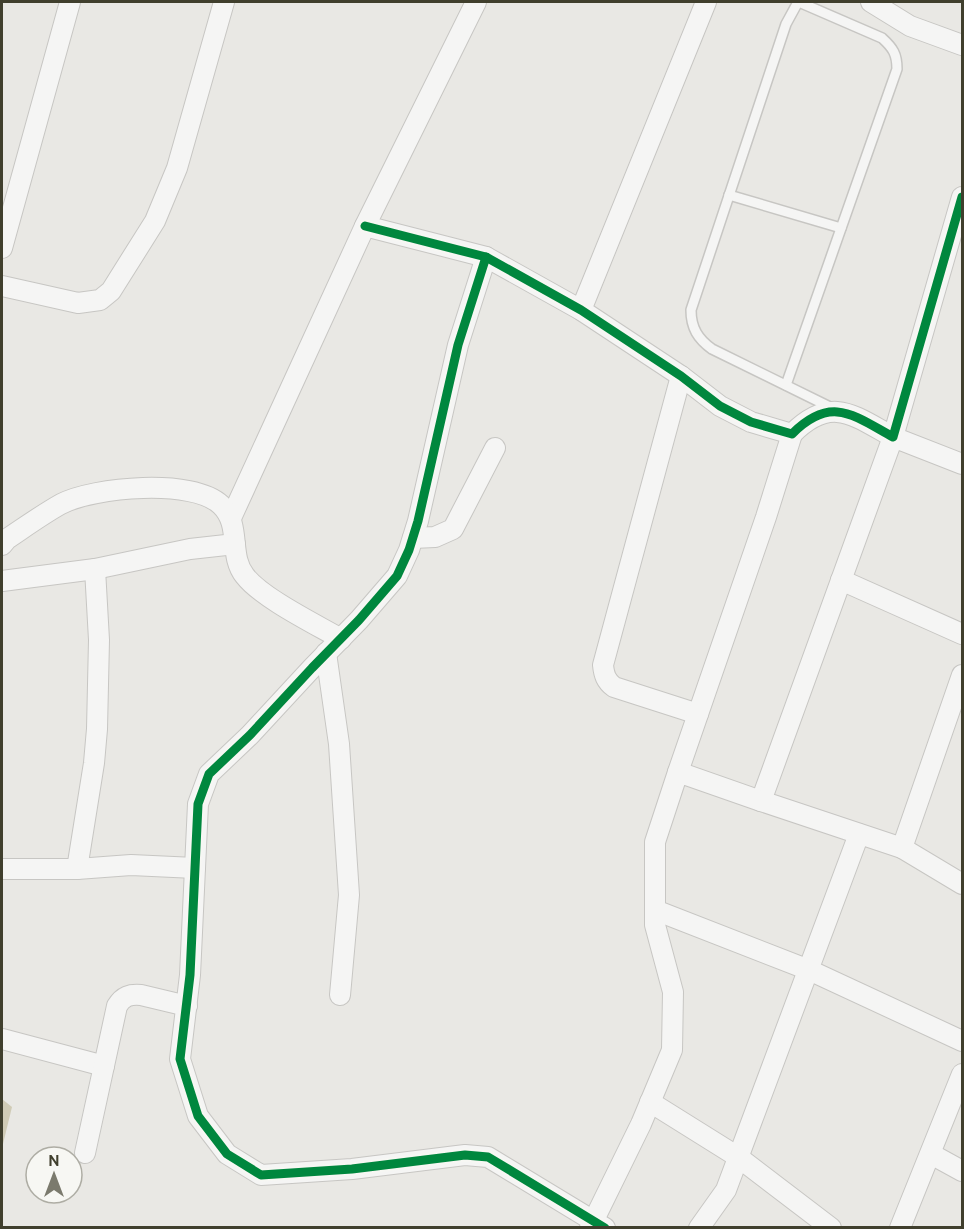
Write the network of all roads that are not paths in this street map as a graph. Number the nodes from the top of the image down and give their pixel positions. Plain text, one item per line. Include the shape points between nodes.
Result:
1 (70, 2) edge
2 (224, 2) edge
3 (476, 2) edge
4 (706, 2) edge
5 (798, 2) edge
6 (871, 2) edge
7 (963, 45) edge
8 (729, 195) junction
9 (963, 197) edge
10 (8, 199) edge
11 (365, 226) junction
12 (841, 228) junction
13 (2, 248) edge
14 (486, 257) junction
15 (2, 286) edge
16 (581, 310) junction
17 (681, 376) junction
18 (786, 385) junction
19 (836, 411) junction
20 (792, 434) junction
21 (893, 437) junction
22 (495, 448) dead end
23 (963, 464) edge
24 (231, 518) junction
25 (413, 538) junction
26 (235, 544) junction
27 (2, 545) edge
28 (95, 569) junction
29 (841, 580) junction
30 (2, 581) edge
31 (963, 634) edge
32 (341, 639) junction
33 (326, 653) junction
34 (963, 675) edge
35 (698, 714) junction
36 (678, 772) junction
37 (761, 801) junction
38 (859, 834) junction
39 (902, 848) junction
40 (2, 868) edge
41 (195, 868) junction
42 (77, 869) junction
43 (963, 884) edge
44 (655, 910) junction
45 (808, 970) junction
46 (340, 995) dead end
47 (187, 1006) junction
48 (2, 1039) edge
49 (963, 1041) edge
50 (104, 1066) junction
51 (963, 1074) edge
52 (650, 1102) junction
53 (85, 1153) dead end
54 (931, 1154) junction
55 (738, 1157) junction
56 (963, 1171) edge
57 (596, 1225) edge
58 (699, 1227) edge
59 (831, 1227) edge
60 (900, 1227) edge

1 - 10 street
2 - 15 street via 168,193 111,291 100,300 78,303
3 - 11 street
4 - 16 street
5 - 8 lane via 786,24
5 - 12 lane via 882,38 896,56 897,69
6 - 7 street via 910,26
8 - 12 lane
8 - 18 lane via 691,310 691,321 702,342 712,349
9 - 21 street
10 - 13 street
11 - 14 street
11 - 24 street
12 - 18 lane
14 - 16 street
14 - 25 street via 458,345
16 - 17 street
17 - 20 street via 741,417
17 - 35 street via 603,675 614,687
18 - 19 lane
19 - 20 street via 807,420
19 - 21 street via 854,415
20 - 35 street
21 - 23 street
21 - 29 street
22 - 25 street via 453,529 435,537
24 - 26 street
24 - 27 street via 220,504 201,493 174,488 116,489 63,503
25 - 32 street via 396,576
26 - 28 street
26 - 32 street via 238,567 246,578 262,592
28 - 30 street
28 - 42 street via 99,640 97,729
29 - 31 street
29 - 37 street
32 - 33 street
33 - 41 street via 209,774 198,804
33 - 46 street via 339,744 349,895
34 - 39 street
35 - 36 street
36 - 37 street
36 - 44 street via 655,842
37 - 38 street
38 - 39 street
38 - 45 street
39 - 43 street
40 - 42 street
41 - 42 street via 131,865
41 - 47 street
44 - 45 street
44 - 52 street via 655,925 673,992 672,1050
45 - 49 street
45 - 55 street
47 - 50 street via 133,994 120,1000
47 - 57 street via 180,1059 198,1116 227,1154 261,1175 465,1155 488,1157
48 - 50 street
50 - 53 street
51 - 54 street
52 - 55 street
52 - 57 street
54 - 56 street
54 - 60 street
55 - 58 street via 726,1190
55 - 59 street

